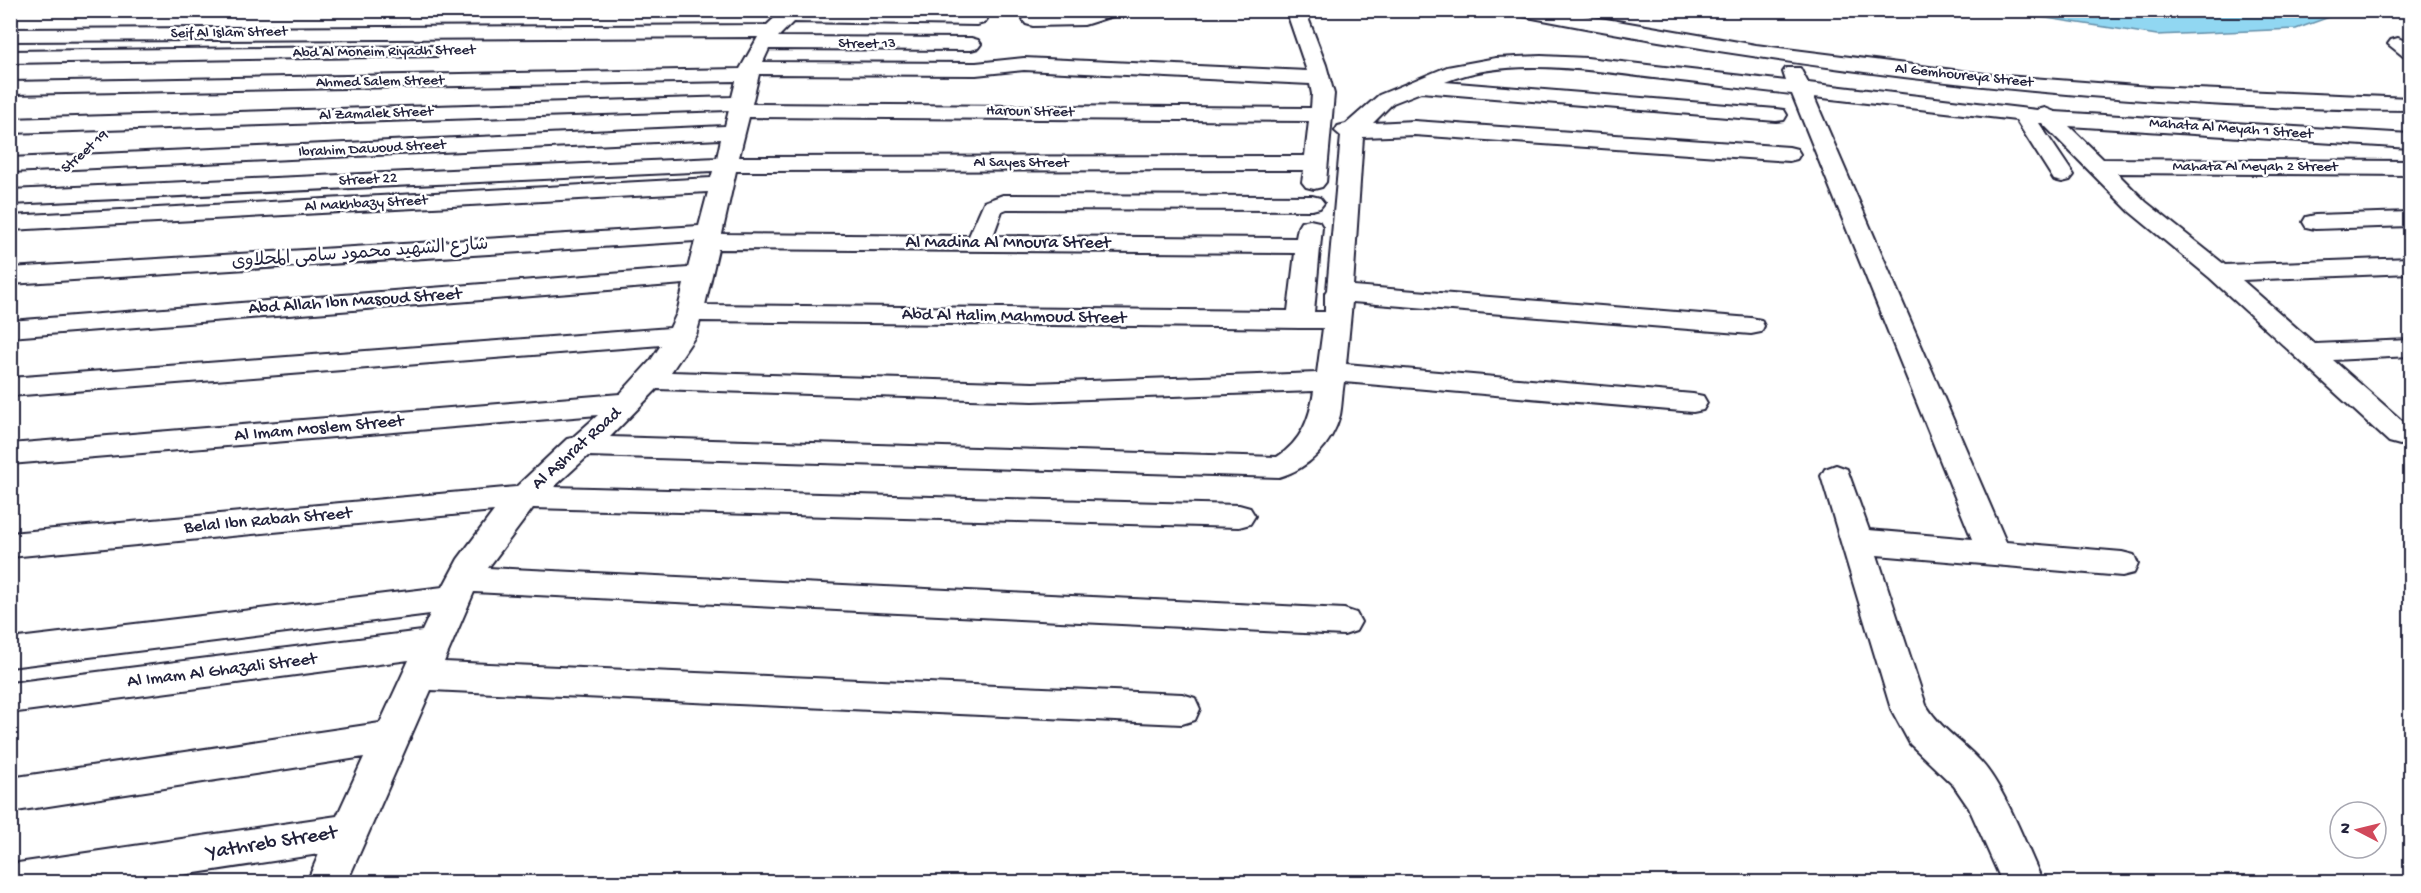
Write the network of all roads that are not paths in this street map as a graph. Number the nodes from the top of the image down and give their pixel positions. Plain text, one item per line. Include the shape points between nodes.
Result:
1 (1112, 10) edge
2 (1294, 10) edge
3 (1522, 10) edge
4 (976, 19) dead end
5 (1033, 20) dead end
6 (10, 35) edge
7 (971, 44) dead end
8 (1788, 55) junction
9 (10, 57) edge
10 (759, 64) edge
11 (1320, 78) junction
12 (1994, 81) junction
13 (159, 86) junction
14 (1414, 86) junction
15 (10, 88) edge
16 (1799, 89) junction
17 (2410, 104) edge
18 (376, 114) junction
19 (2023, 114) junction
20 (1776, 116) dead end
21 (2051, 118) junction
22 (117, 123) junction
23 (1320, 123) junction
24 (10, 126) edge
25 (1352, 131) junction
26 (2408, 143) edge
27 (349, 150) junction
28 (1789, 154) dead end
29 (74, 162) junction
30 (1316, 163) junction
31 (10, 165) edge
32 (2099, 166) junction
33 (2410, 168) edge
34 (724, 174) junction
35 (2062, 175) dead end
36 (324, 182) junction
37 (36, 196) junction
38 (10, 197) edge
39 (1312, 203) junction
40 (304, 207) junction
41 (2410, 219) edge
42 (10, 221) edge
43 (2315, 222) dead end
44 (709, 237) junction
45 (978, 243) junction
46 (1308, 246) junction
47 (2410, 265) edge
48 (2219, 273) junction
49 (699, 275) junction
50 (10, 276) edge
51 (1338, 307) junction
52 (1300, 320) junction
53 (686, 324) junction
54 (1751, 326) dead end
55 (10, 329) edge
56 (2410, 348) edge
57 (2310, 353) junction
58 (1331, 376) junction
59 (650, 380) junction
60 (10, 387) edge
61 (628, 403) junction
62 (1693, 403) dead end
63 (2400, 435) dead end
64 (578, 446) junction
65 (10, 454) edge
66 (1836, 476) dead end
67 (525, 497) junction
68 (1239, 516) dead end
69 (1856, 541) junction
70 (10, 545) edge
71 (1994, 553) junction
72 (2122, 564) dead end
73 (458, 589) junction
74 (1344, 622) dead end
75 (10, 653) edge
76 (427, 659) junction
77 (10, 698) edge
78 (1182, 709) dead end
79 (392, 737) junction
80 (10, 795) edge
81 (349, 832) junction
82 (18, 882) edge
83 (327, 882) edge
84 (2022, 882) edge

1 - 5 street via 1084,19
2 - 11 street
3 - 8 street, Al Gemhoureya Street via 1624,31
4 - 10 street
6 - 10 street, Seif Al Islam Street
7 - 10 street, Street 13
8 - 12 street, Al Gemhoureya Street
8 - 16 street
9 - 10 street, Abd Al Moneim Riyadh Street
10 - 11 street via 976,69 1024,64
10 - 13 street, Ahmed Salem Street
10 - 18 street, Al Zamalek Street
10 - 23 street, Haroun Street
10 - 27 street, Ibrahim Dawoud Street
10 - 34 street, Al Ashrat Road
11 - 23 street
12 - 17 street, Al Gemhoureya Street via 2230,98
12 - 21 street
13 - 15 street, Ahmed Salem Street
13 - 22 street, Street 19
14 - 16 street, Mahata Al Meyah 1 Street via 1454,71 1540,62
14 - 20 street
14 - 25 street, Mahata Al Meyah 1 Street via 1386,99
16 - 19 street, Mahata Al Meyah 1 Street
16 - 71 street
18 - 22 street, Al Zamalek Street
18 - 27 street
19 - 21 street, Mahata Al Meyah 1 Street
19 - 35 street
21 - 26 street, Mahata Al Meyah 1 Street
21 - 32 street
22 - 24 street, Al Zamalek Street
22 - 29 street, Street 19
23 - 25 street, Haroun Street
23 - 30 street
25 - 28 street, Haroun Street via 1414,128
25 - 51 street
27 - 29 street, Ibrahim Dawoud Street
27 - 36 street
29 - 31 street, Ibrahim Dawoud Street
29 - 37 street, Street 19
30 - 34 street, Al Sayes Street
30 - 39 street
32 - 33 street, Mahata Al Meyah 2 Street
32 - 48 street via 2138,207
34 - 36 street, Street 22
34 - 40 street, Al Makhbazy Street
34 - 44 street, Al Ashrat Road
36 - 37 street, Street 22
36 - 40 street
37 - 38 street, Street 22
37 - 42 street, Street 19
39 - 45 street via 1003,202 992,207
39 - 46 street
40 - 42 street, Al Makhbazy Street
41 - 43 street
44 - 45 street, Al Madina Al Mnoura Street
44 - 49 street, Al Ashrat Road
44 - 50 street, شارع الشهيد محمود سامى المحلاوى
45 - 46 street, Al Madina Al Mnoura Street
46 - 52 street
47 - 48 street
48 - 57 street
49 - 53 street, Al Ashrat Road
49 - 55 street, Abd Allah Ibn Masoud Street
51 - 52 street, Abd Al Halim Mahmoud Street
51 - 54 street, Abd Al Halim Mahmoud Street
51 - 58 street
52 - 53 street, Abd Al Halim Mahmoud Street
53 - 59 street, Al Ashrat Road
53 - 60 street, Abd Al Halim Mahmoud Street
56 - 57 street
57 - 63 street
58 - 59 street via 1033,392
58 - 62 street
58 - 64 street via 1321,426 1295,460 1279,467
59 - 61 street, Al Ashrat Road
61 - 64 street, Al Ashrat Road
61 - 65 street, Al Imam Moslem Street
64 - 67 street, Al Ashrat Road
66 - 69 street
67 - 68 street, Belal Ibn Rabah Street
67 - 70 street, Belal Ibn Rabah Street
67 - 73 street, Al Ashrat Road via 491,537
69 - 71 street
69 - 84 street via 1910,709 1923,733 1968,774 1984,798
71 - 72 street
73 - 74 street
73 - 75 street
73 - 76 street, Al Ashrat Road
76 - 77 street, Al Imam Al Ghazali Street
76 - 78 street, Al Imam Al Ghazali Street
76 - 79 street, Al Ashrat Road
79 - 80 street
79 - 81 street, Al Ashrat Road
81 - 82 street, Yathreb Street
81 - 83 street, Al Ashrat Road

